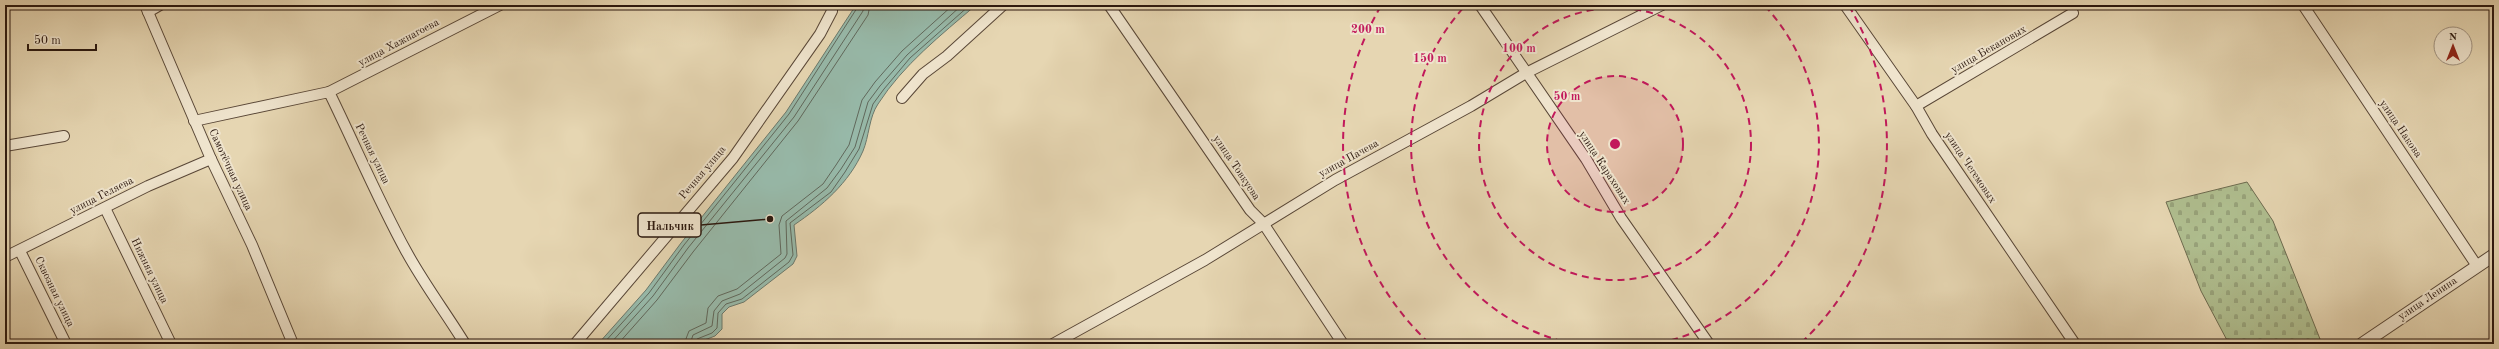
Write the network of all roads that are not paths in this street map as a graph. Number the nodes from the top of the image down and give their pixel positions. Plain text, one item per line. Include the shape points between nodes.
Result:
1 (160, 5) edge
2 (500, 5) edge
3 (1003, 5) edge
4 (1109, 5) edge
5 (1480, 5) edge
6 (1662, 5) edge
7 (1845, 5) edge
8 (2303, 5) edge
9 (831, 7) dead end
10 (146, 8) edge
11 (2073, 13) dead end
12 (1526, 73) junction
13 (329, 92) junction
14 (902, 98) dead end
15 (1916, 106) junction
16 (194, 121) junction
17 (64, 136) dead end
18 (5, 146) edge
19 (211, 159) junction
20 (105, 208) junction
21 (1263, 223) junction
22 (20, 251) junction
23 (2494, 255) edge
24 (5, 257) edge
25 (2477, 266) junction
26 (66, 344) edge
27 (171, 344) edge
28 (293, 344) edge
29 (465, 344) edge
30 (575, 344) edge
31 (1054, 344) edge
32 (1343, 344) edge
33 (1708, 344) edge
34 (2074, 344) edge
35 (2362, 344) edge

1 - 10 street
2 - 13 street, улица Хажнагоева
3 - 14 street via 947,56 923,74
4 - 21 street, улица Товкуева via 1250,210
5 - 12 street, улица Караховых
6 - 12 street, улица Пачева
7 - 15 street, улица Чегемовых
8 - 25 street, улица Накова
9 - 30 street, Речная улица via 832,11 820,34 733,158
10 - 16 street, Самотёчная улица
11 - 15 street, улица Бекановых
12 - 21 street, улица Пачева
12 - 33 street, улица Караховых
13 - 16 street
13 - 29 street, Речная улица via 406,250 423,281 446,311
15 - 34 street, улица Чегемовых via 1932,134
16 - 19 street, Самотёчная улица
17 - 18 street
19 - 20 street, улица Геляева
19 - 28 street, Самотёчная улица via 252,245
20 - 22 street, улица Геляева
20 - 27 street, Нижняя улица
21 - 31 street, улица Пачева via 1205,260
21 - 32 street, улица Товкуева
22 - 24 street, улица Геляева
22 - 26 street, Сквозная улица
23 - 25 street, улица Ленина
25 - 35 street, улица Ленина

